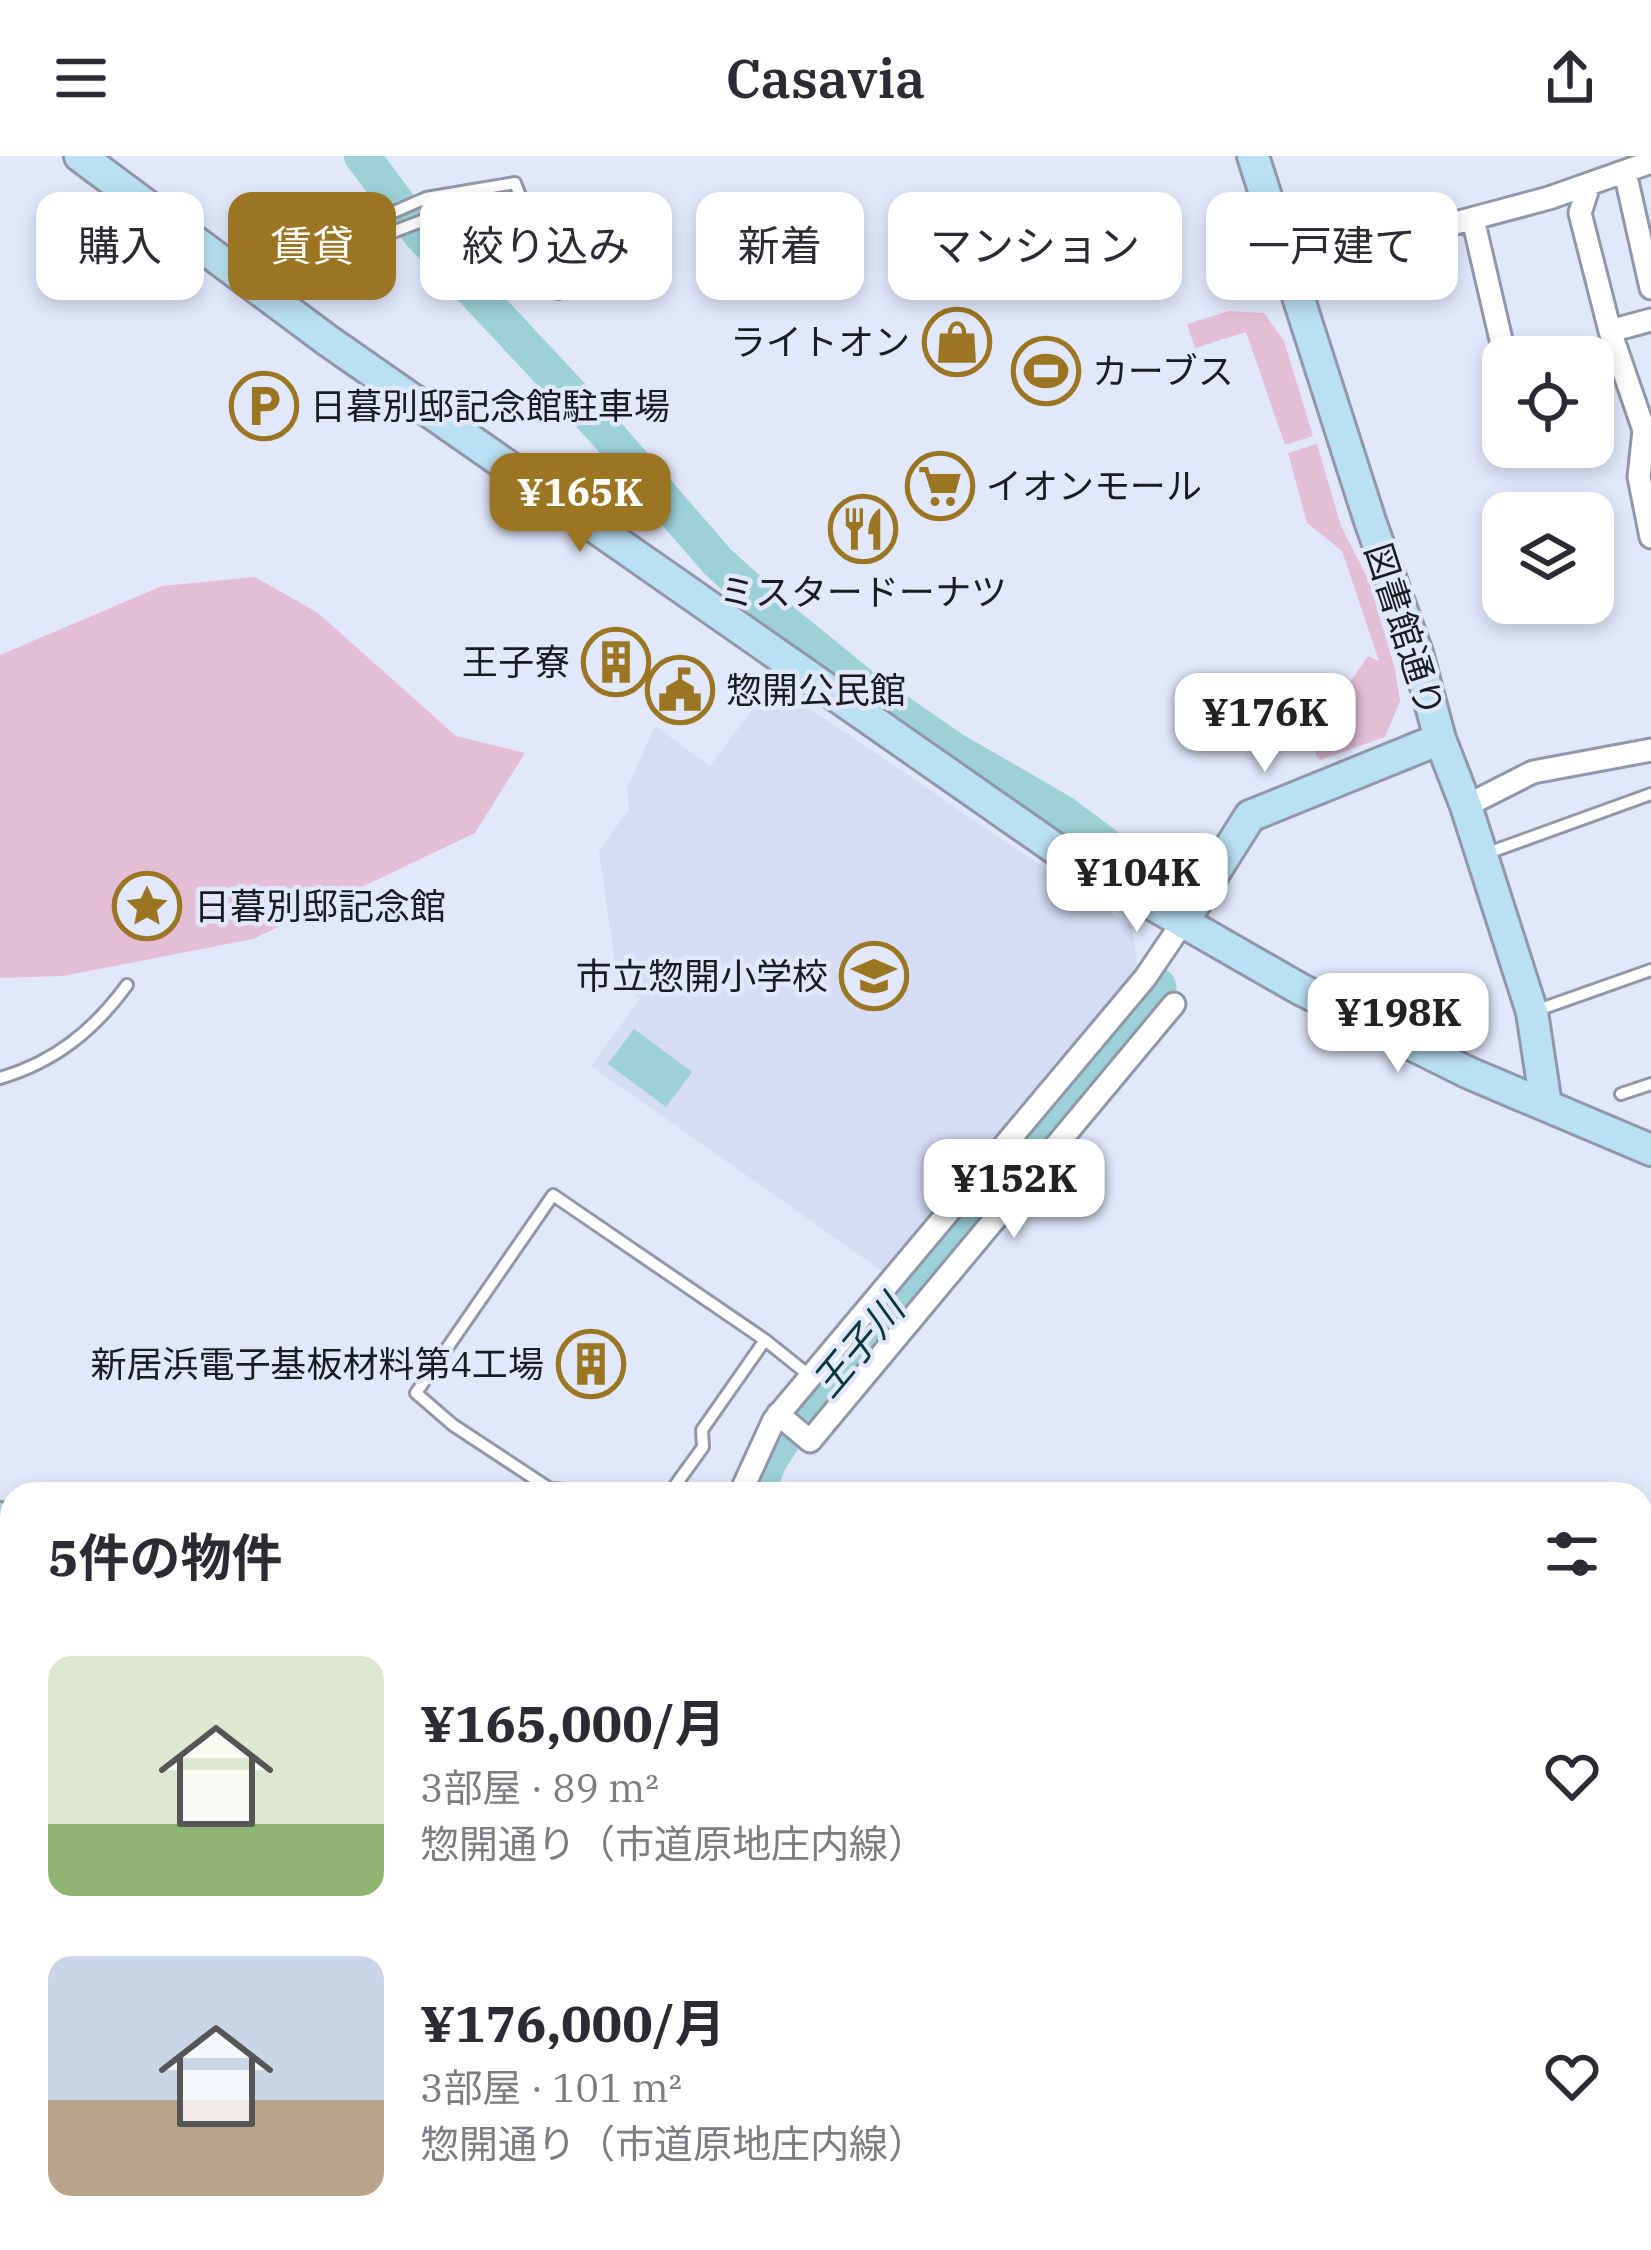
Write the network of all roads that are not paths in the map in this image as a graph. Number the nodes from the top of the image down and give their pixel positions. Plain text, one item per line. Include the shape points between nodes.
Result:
1 (80, 156) edge
2 (1253, 156) edge
3 (1651, 162) edge
4 (1625, 172) junction
5 (489, 185) junction
6 (1589, 185) junction
7 (519, 192) edge
8 (1265, 192) edge
9 (396, 209) edge
10 (1473, 219) junction
11 (1458, 223) edge
12 (396, 231) edge
13 (228, 266) edge
14 (1651, 288) edge
15 (274, 300) edge
16 (1301, 300) edge
17 (1651, 320) edge
18 (1610, 331) junction
19 (1500, 336) edge
20 (1651, 537) edge
21 (1439, 739) junction
22 (1651, 750) edge
23 (1651, 794) edge
24 (1466, 806) junction
25 (1482, 855) junction
26 (1183, 922) junction
27 (1651, 970) edge
28 (127, 985) dead end
29 (1174, 1004) dead end
30 (1532, 1012) junction
31 (0, 1078) edge
32 (1651, 1084) edge
33 (1622, 1094) dead end
34 (1546, 1105) junction
35 (1651, 1150) edge
36 (765, 1340) junction
37 (810, 1376) junction
38 (779, 1415) junction
39 (539, 1482) edge
40 (678, 1482) edge
41 (746, 1482) edge

1 - 13 street
2 - 8 street, 図書館通り
3 - 4 street
4 - 6 street
4 - 14 street
5 - 7 lane via 515,183
5 - 9 lane
5 - 12 lane
6 - 10 street
6 - 18 street via 1580,213
10 - 11 street
10 - 19 street
15 - 26 street via 1056,849
16 - 21 street, 図書館通り
17 - 18 street
18 - 20 street via 1644,430 1639,477
21 - 24 street, 図書館通り
21 - 26 street via 1250,816
22 - 24 street via 1533,772
23 - 25 lane
24 - 25 street, 図書館通り
25 - 30 street, 図書館通り
26 - 34 street via 1300,989
26 - 37 street
27 - 30 lane
28 - 31 lane via 81,1037
29 - 38 street via 810,1441
30 - 34 street, 図書館通り
32 - 33 lane
34 - 35 street
36 - 37 lane
36 - 39 lane via 553,1195 416,1393
36 - 40 lane via 702,1430 703,1447
37 - 38 street
38 - 41 street

